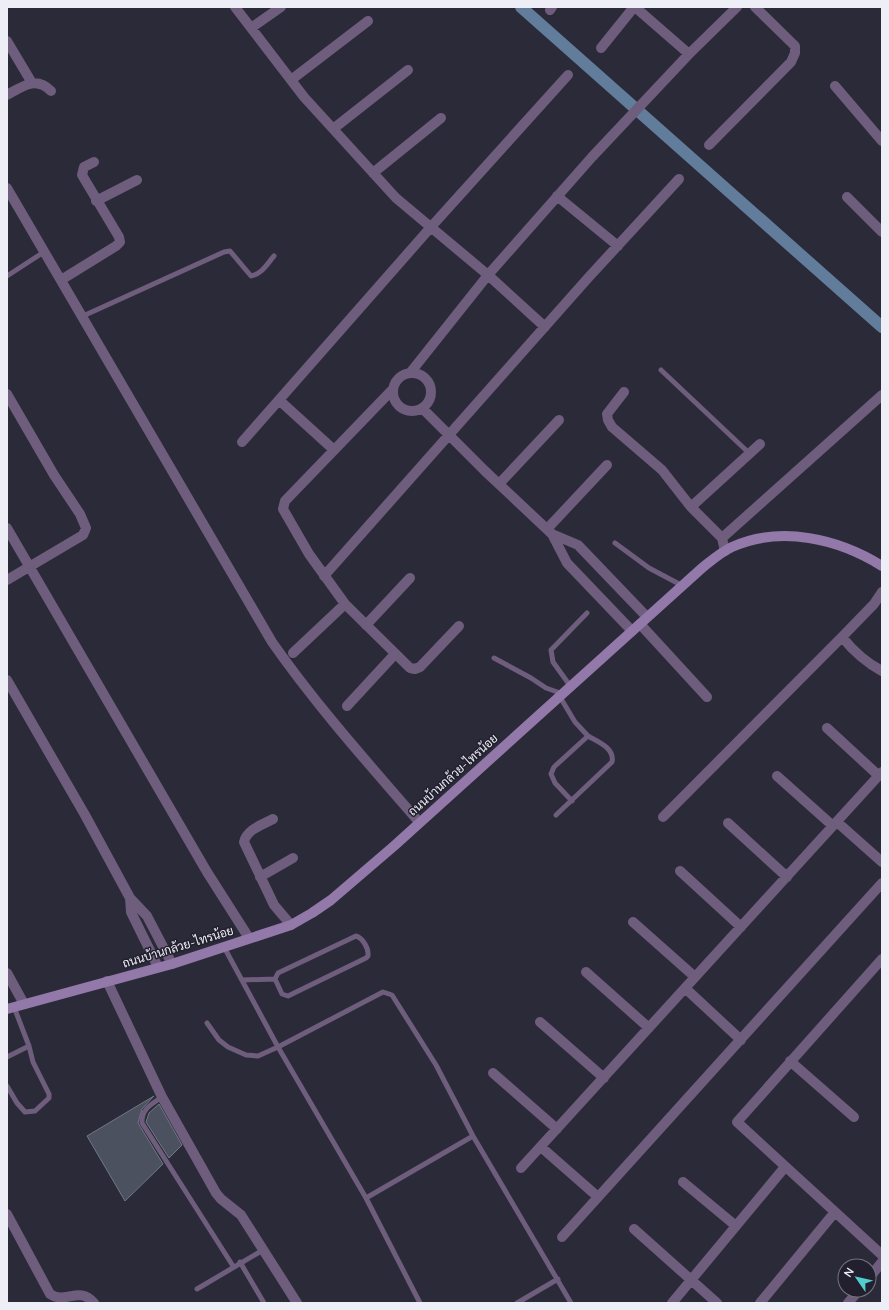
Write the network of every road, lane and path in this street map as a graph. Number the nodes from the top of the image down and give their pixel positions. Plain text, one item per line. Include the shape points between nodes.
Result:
1 (235, 7) edge
2 (280, 7) edge
3 (635, 7) edge
4 (737, 7) edge
5 (755, 7) edge
6 (368, 21) dead end
7 (251, 28) junction
8 (7, 41) edge
9 (601, 48) dead end
10 (689, 54) junction
11 (408, 70) dead end
12 (568, 75) dead end
13 (291, 80) junction
14 (32, 83) junction
15 (835, 86) dead end
16 (51, 91) dead end
17 (7, 95) edge
18 (441, 118) dead end
19 (333, 129) junction
20 (882, 140) edge
21 (709, 145) dead end
22 (94, 162) dead end
23 (373, 173) junction
24 (679, 179) dead end
25 (137, 180) dead end
26 (7, 188) edge
27 (558, 196) junction
28 (847, 197) dead end
29 (96, 201) junction
30 (431, 227) junction
31 (882, 232) edge
32 (618, 246) junction
33 (44, 252) junction
34 (274, 256) dead end
35 (488, 275) junction
36 (7, 276) edge
37 (62, 280) junction
38 (83, 316) junction
39 (545, 327) junction
40 (661, 370) dead end
41 (410, 373) junction
42 (393, 389) junction
43 (624, 392) dead end
44 (7, 394) edge
45 (882, 395) edge
46 (279, 400) junction
47 (422, 408) junction
48 (559, 420) dead end
49 (450, 436) junction
50 (242, 442) dead end
51 (760, 444) dead end
52 (334, 450) junction
53 (749, 453) junction
54 (607, 465) dead end
55 (499, 484) junction
56 (691, 507) junction
57 (7, 528) edge
58 (549, 532) junction
59 (722, 538) junction
60 (615, 543) dead end
61 (725, 551) junction
62 (30, 566) junction
63 (882, 566) edge
64 (324, 576) junction
65 (410, 578) dead end
66 (7, 580) edge
67 (683, 586) junction
68 (882, 592) edge
69 (345, 604) junction
70 (586, 613) dead end
71 (644, 621) junction
72 (366, 625) junction
73 (459, 626) dead end
74 (632, 631) junction
75 (842, 637) junction
76 (293, 653) dead end
77 (395, 654) junction
78 (494, 658) dead end
79 (882, 671) edge
80 (7, 680) edge
81 (565, 693) junction
82 (706, 697) dead end
83 (347, 706) dead end
84 (827, 728) dead end
85 (588, 736) junction
86 (880, 774) edge
87 (776, 776) dead end
88 (572, 801) junction
89 (556, 815) dead end
90 (663, 817) dead end
91 (273, 819) dead end
92 (419, 822) junction
93 (728, 823) dead end
94 (835, 824) junction
95 (293, 858) dead end
96 (882, 862) edge
97 (680, 871) dead end
98 (260, 877) junction
99 (787, 877) junction
100 (882, 883) edge
101 (130, 898) junction
102 (633, 922) dead end
103 (292, 925) junction
104 (741, 927) junction
105 (249, 938) junction
106 (224, 947) junction
107 (882, 959) edge
108 (172, 964) junction
109 (158, 967) junction
110 (586, 972) dead end
111 (7, 973) edge
112 (695, 977) junction
113 (275, 979) junction
114 (242, 980) junction
115 (107, 981) junction
116 (685, 988) junction
117 (15, 1007) edge
118 (540, 1022) dead end
119 (207, 1023) dead end
120 (649, 1028) junction
121 (741, 1040) junction
122 (29, 1046) junction
123 (278, 1047) junction
124 (7, 1057) edge
125 (790, 1061) junction
126 (493, 1073) dead end
127 (604, 1078) junction
128 (7, 1086) edge
129 (162, 1098) junction
130 (854, 1117) dead end
131 (557, 1129) junction
132 (474, 1136) junction
133 (541, 1147) junction
134 (785, 1167) junction
135 (521, 1168) dead end
136 (683, 1182) dead end
137 (598, 1197) junction
138 (366, 1198) junction
139 (835, 1212) junction
140 (7, 1214) edge
141 (736, 1226) junction
142 (634, 1229) dead end
143 (562, 1237) dead end
144 (263, 1250) junction
145 (882, 1255) edge
146 (240, 1262) junction
147 (233, 1266) junction
148 (558, 1279) junction
149 (692, 1279) junction
150 (197, 1289) dead end
151 (94, 1303) edge
152 (264, 1303) edge
153 (297, 1303) edge
154 (420, 1303) edge
155 (517, 1303) edge
156 (571, 1303) edge
157 (672, 1303) edge
158 (717, 1303) edge
159 (760, 1303) edge

1 - 7 street
2 - 7 street
3 - 9 street
3 - 10 street
4 - 10 street
5 - 21 street via 795,46 795,53 791,62
6 - 13 street
7 - 13 street
8 - 14 street
10 - 27 street
11 - 19 street
12 - 30 street
13 - 19 street
14 - 16 street via 43,84
14 - 17 street
15 - 20 street
18 - 23 street
19 - 23 street
22 - 29 street via 84,167 82,175
23 - 30 street via 396,198
24 - 32 street
25 - 29 street
26 - 33 street
27 - 32 street
27 - 35 street
28 - 31 street
29 - 37 street via 120,242
30 - 35 street
30 - 46 street
32 - 39 street
33 - 36 lane
33 - 37 street
34 - 38 lane via 266,267 251,276 230,251 224,252
35 - 39 street
35 - 41 street
37 - 38 street
38 - 92 street via 272,642 360,755
39 - 49 street
40 - 53 lane
41 - 42 street via 405,373 397,379
41 - 47 street via 415,372 424,376 430,385 431,395
42 - 47 street via 394,399 400,407 409,411
42 - 52 street
43 - 56 street via 607,414 612,427 662,470
44 - 62 street via 86,528 83,535
45 - 59 street
46 - 50 street
46 - 52 street
47 - 49 street
48 - 55 street
49 - 55 street
49 - 64 street
51 - 53 street
52 - 64 street via 285,501 283,509
53 - 56 street
54 - 58 street
55 - 58 street
56 - 59 street
57 - 62 street
58 - 71 street via 578,545
58 - 74 street via 567,563
59 - 61 street
60 - 67 lane via 648,568
61 - 63 street, ถนนบ้านกล้วย-ไทรน้อย via 744,542 762,538 804,537 851,549
61 - 67 street, ถนนบ้านกล้วย-ไทรน้อย
62 - 66 street
62 - 105 street via 207,872
64 - 69 street
65 - 72 street
67 - 71 street, ถนนบ้านกล้วย-ไทรน้อย
68 - 75 street
69 - 72 street
69 - 76 street
70 - 81 lane via 551,650
71 - 74 street, ถนนบ้านกล้วย-ไทรน้อย
71 - 82 street
72 - 77 street
73 - 77 street via 417,669 410,668
74 - 81 street, ถนนบ้านกล้วย-ไทรน้อย
75 - 79 street via 854,652
75 - 90 street
77 - 83 street
78 - 81 lane via 546,688
80 - 101 street
81 - 85 lane via 575,722
81 - 92 street, ถนนบ้านกล้วย-ไทรน้อย
84 - 86 street
85 - 88 lane via 554,767 551,774 555,783
85 - 88 lane via 612,753 612,762
86 - 94 street
87 - 94 street
88 - 89 lane
91 - 98 street via 245,836 244,842
92 - 103 street, ถนนบ้านกล้วย-ไทรน้อย via 331,900
93 - 99 street
94 - 96 street
94 - 99 street
95 - 98 street
97 - 104 street
98 - 103 street via 274,905
99 - 104 street
100 - 121 street
101 - 108 street via 147,916
101 - 109 street via 131,912
102 - 112 street
103 - 105 street, ถนนบ้านกล้วย-ไทรน้อย
104 - 112 street
105 - 106 street, ถนนบ้านกล้วย-ไทรน้อย
106 - 108 street, ถนนบ้านกล้วย-ไทรน้อย
106 - 114 lane
107 - 125 street
108 - 109 street, ถนนบ้านกล้วย-ไทรน้อย
109 - 115 street, ถนนบ้านกล้วย-ไทรน้อย
110 - 120 street
111 - 117 street
112 - 116 street
113 - 113 lane via 282,994 288,996 366,958 367,949 356,936 278,973
113 - 114 lane
114 - 123 lane
115 - 117 street, ถนนบ้านกล้วย-ไทรน้อย
115 - 129 street
116 - 120 street
116 - 121 street
117 - 122 lane
118 - 127 street
119 - 123 lane via 219,1040 237,1052 258,1056
120 - 127 street
121 - 137 street
122 - 124 lane
122 - 128 lane via 33,1062 49,1094 48,1100 35,1111 25,1112
123 - 132 lane via 383,992 388,993 392,995 436,1065
123 - 138 lane
125 - 130 street
125 - 134 street via 737,1122
126 - 131 street
127 - 131 street
129 - 144 street via 216,1192 241,1215
129 - 147 lane via 144,1110 141,1116 142,1123
131 - 133 street
132 - 138 lane
132 - 148 lane
133 - 135 street
133 - 137 street
134 - 139 street
134 - 141 street
136 - 141 street
137 - 143 street
138 - 154 lane
139 - 145 street
139 - 159 street
140 - 151 street via 50,1294 57,1298 80,1294 90,1298
141 - 149 street
142 - 149 street
144 - 146 lane
144 - 153 street
146 - 147 lane
146 - 152 lane
147 - 150 lane
148 - 155 lane
148 - 156 lane
149 - 157 street
149 - 158 street

